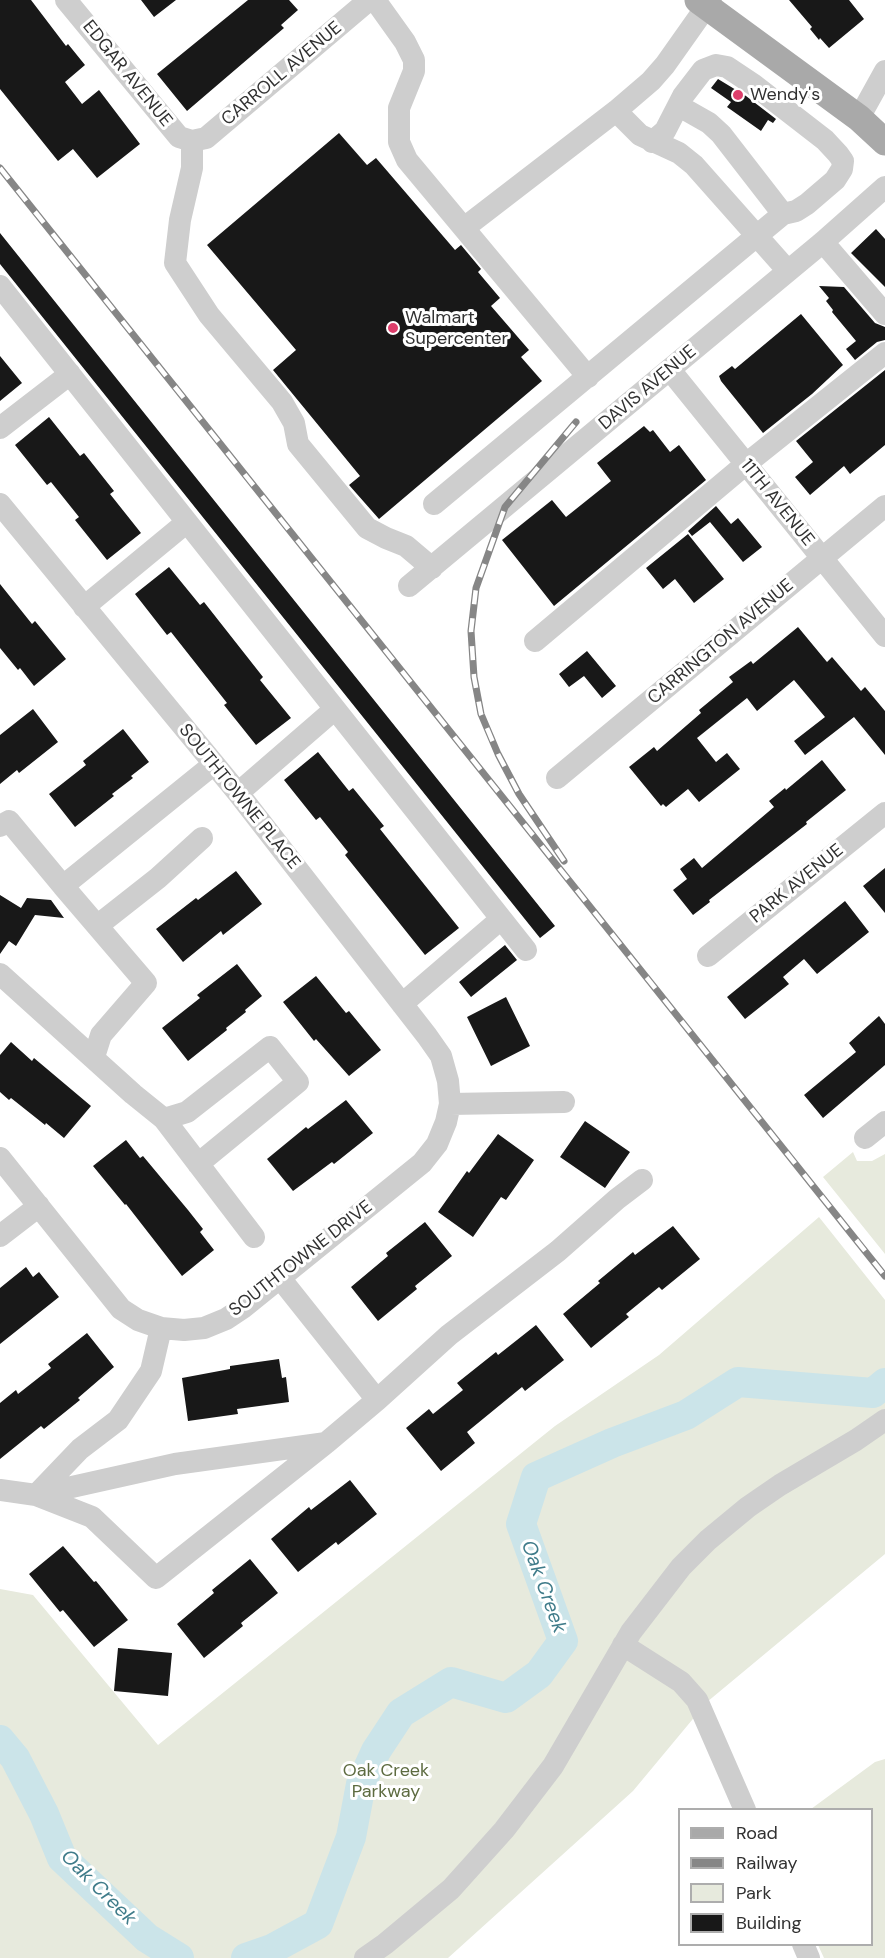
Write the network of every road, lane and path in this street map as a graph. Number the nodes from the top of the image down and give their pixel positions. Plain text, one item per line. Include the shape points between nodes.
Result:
1 (66, 0) edge
2 (369, 0) edge
3 (375, 0) edge
4 (705, 2) edge
5 (885, 71) edge
6 (679, 106) junction
7 (616, 111) junction
8 (859, 118) junction
9 (192, 141) junction
10 (652, 142) junction
11 (885, 142) edge
12 (885, 187) edge
13 (783, 214) junction
14 (464, 228) junction
15 (758, 236) junction
16 (823, 242) junction
17 (788, 271) junction
18 (0, 286) edge
19 (885, 314) edge
20 (885, 353) edge
21 (670, 370) junction
22 (69, 374) junction
23 (588, 377) junction
24 (0, 428) edge
25 (746, 464) junction
26 (0, 504) edge
27 (434, 504) dead end
28 (885, 506) edge
29 (187, 522) junction
30 (822, 558) junction
31 (432, 567) junction
32 (409, 586) dead end
33 (84, 606) junction
34 (885, 636) edge
35 (534, 641) dead end
36 (335, 709) junction
37 (214, 764) junction
38 (557, 778) dead end
39 (238, 793) junction
40 (885, 813) edge
41 (0, 826) edge
42 (202, 838) dead end
43 (63, 886) junction
44 (501, 919) junction
45 (97, 926) junction
46 (526, 950) dead end
47 (708, 956) dead end
48 (4, 984) edge
49 (402, 1004) junction
50 (94, 1057) junction
51 (564, 1102) dead end
52 (450, 1104) junction
53 (164, 1119) junction
54 (885, 1122) edge
55 (865, 1138) dead end
56 (0, 1158) edge
57 (198, 1164) junction
58 (642, 1180) dead end
59 (39, 1206) junction
60 (0, 1236) edge
61 (254, 1237) dead end
62 (280, 1278) junction
63 (161, 1328) junction
64 (377, 1400) junction
65 (885, 1420) edge
66 (326, 1443) junction
67 (0, 1490) edge
68 (36, 1495) junction
69 (623, 1645) junction
70 (745, 1808) edge
71 (365, 1958) edge

1 - 9 street, EDGAR AVENUE via 179,137
2 - 9 street, CARROLL AVENUE via 207,138
3 - 14 street via 414,60 414,71 399,108 399,142 407,160
4 - 7 street via 665,65
4 - 8 main road
5 - 8 street
6 - 10 street
6 - 13 street via 721,134
6 - 13 street via 703,70 716,65 727,67 838,153 843,161 835,180 807,204
7 - 10 street
7 - 14 street
8 - 11 main road
9 - 31 street via 192,168 175,263 209,315 282,402 294,423 298,444 360,519 368,528 406,546
10 - 15 street via 679,153 694,165
12 - 16 street, DAVIS AVENUE
13 - 15 street
14 - 23 street
15 - 17 street
15 - 23 street
16 - 17 street, DAVIS AVENUE
16 - 19 street
17 - 21 street, DAVIS AVENUE
18 - 22 street
20 - 25 street
21 - 25 street, 11TH AVENUE
21 - 31 street, DAVIS AVENUE
22 - 24 street
22 - 29 street
23 - 27 street
25 - 30 street, 11TH AVENUE
25 - 35 street
26 - 33 street, SOUTHTOWNE PLACE
28 - 30 street, CARRINGTON AVENUE
29 - 33 street
29 - 36 street
30 - 34 street, 11TH AVENUE
30 - 38 street, CARRINGTON AVENUE
31 - 32 street, DAVIS AVENUE
33 - 37 street, SOUTHTOWNE PLACE
36 - 39 street
36 - 44 street
37 - 39 street, SOUTHTOWNE PLACE
37 - 43 street
39 - 49 street, SOUTHTOWNE PLACE
40 - 47 street, PARK AVENUE
41 - 43 street via 9,821
42 - 45 street
43 - 45 street
44 - 46 street
44 - 49 street
45 - 50 street via 146,983 101,1035
48 - 50 street
49 - 52 street, SOUTHTOWNE PLACE via 441,1056
50 - 53 street
51 - 52 street
52 - 62 street, SOUTHTOWNE DRIVE via 437,1144 422,1163
53 - 57 street
53 - 57 street via 188,1112 270,1047 298,1082
54 - 55 street
56 - 59 street, SOUTHTOWNE DRIVE
57 - 61 street
58 - 64 street via 449,1335
59 - 60 street
59 - 63 street, SOUTHTOWNE DRIVE via 121,1309
62 - 63 street, SOUTHTOWNE DRIVE via 226,1319 204,1328
62 - 64 street
63 - 68 street via 151,1371 118,1420 80,1449
64 - 66 street
65 - 69 street via 780,1485 708,1540 681,1567
66 - 68 street via 175,1464
66 - 68 street via 156,1578 92,1517
67 - 68 street
69 - 70 street via 681,1682 698,1700
69 - 71 street via 553,1766 504,1830 451,1889

